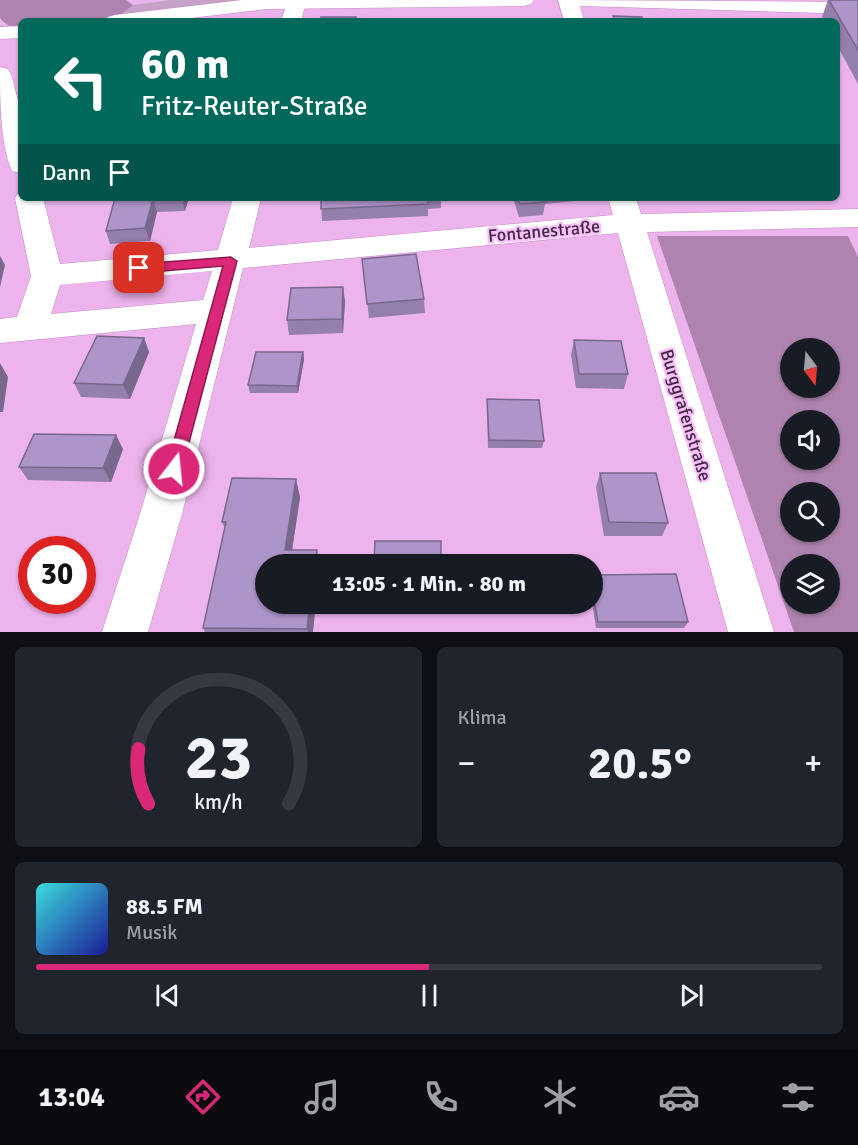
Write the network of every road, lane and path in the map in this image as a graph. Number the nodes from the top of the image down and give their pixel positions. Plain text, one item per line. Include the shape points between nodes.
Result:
1 (524, 0) edge
2 (568, 0) edge
3 (581, 0) edge
4 (858, 8) edge
5 (294, 11) edge
6 (138, 18) edge
7 (572, 18) edge
8 (18, 32) edge
9 (0, 33) edge
10 (0, 74) edge
11 (18, 152) edge
12 (30, 201) edge
13 (246, 201) edge
14 (626, 211) edge
15 (858, 218) edge
16 (231, 261) junction
17 (47, 276) junction
18 (218, 310) junction
19 (15, 329) edge
20 (125, 632) edge
21 (751, 632) edge

1 - 5 street
2 - 7 street
3 - 4 street
5 - 6 street via 213,8
8 - 9 street
10 - 11 street
12 - 17 street
13 - 16 street
14 - 15 street, Fontanestraße
14 - 16 street, Fontanestraße
14 - 21 street, Burggrafenstraße
16 - 17 street, Fontanestraße
16 - 18 street
17 - 19 street
18 - 19 street
18 - 20 street

